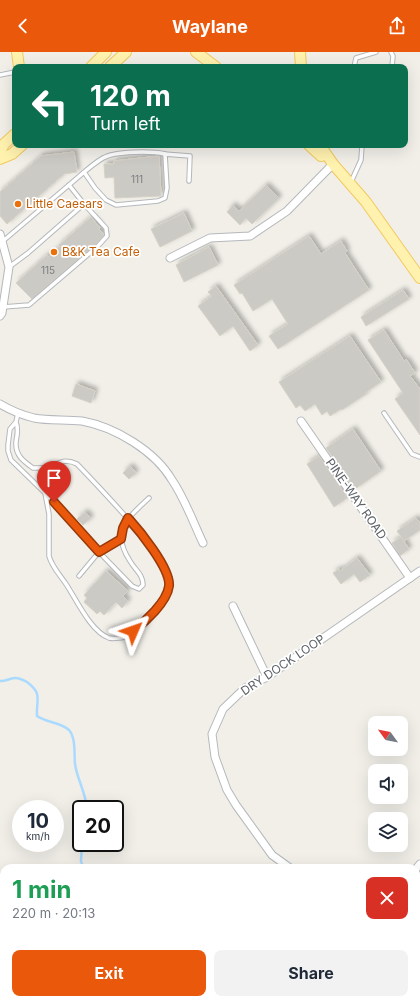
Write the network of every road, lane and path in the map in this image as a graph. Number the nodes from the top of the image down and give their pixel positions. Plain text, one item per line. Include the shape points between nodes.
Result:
1 (17, 52) edge
2 (106, 52) edge
3 (126, 52) edge
4 (196, 52) edge
5 (300, 52) edge
6 (376, 52) edge
7 (392, 52) edge
8 (19, 64) edge
9 (94, 64) edge
10 (113, 64) edge
11 (212, 64) edge
12 (301, 64) edge
13 (355, 64) edge
14 (392, 64) edge
15 (12, 73) edge
16 (0, 75) edge
17 (12, 137) edge
18 (19, 148) edge
19 (316, 148) edge
20 (362, 148) edge
21 (0, 152) edge
22 (164, 154) junction
23 (0, 159) edge
24 (333, 164) junction
25 (84, 172) junction
26 (189, 181) dead end
27 (350, 183) junction
28 (69, 185) junction
29 (84, 204) junction
30 (0, 234) edge
31 (2, 242) junction
32 (170, 258) dead end
33 (9, 267) junction
34 (420, 278) edge
35 (3, 307) junction
36 (0, 316) edge
37 (0, 404) edge
38 (18, 413) junction
39 (384, 413) dead end
40 (301, 421) dead end
41 (16, 422) junction
42 (420, 457) edge
43 (49, 467) junction
44 (45, 492) junction
45 (149, 498) dead end
46 (128, 518) junction
47 (121, 539) junction
48 (203, 543) dead end
49 (99, 552) junction
50 (420, 571) edge
51 (78, 576) dead end
52 (410, 578) junction
53 (233, 606) dead end
54 (267, 677) junction
55 (284, 864) edge

1 - 8 main road
2 - 9 main road
3 - 10 main road
4 - 11 main road
5 - 12 main road
6 - 13 lane via 356,58
7 - 14 lane
15 - 16 lane
17 - 21 main road
18 - 23 main road
19 - 24 main road
20 - 27 lane via 361,160
22 - 25 lane via 154,151 112,154
22 - 25 lane via 165,198 158,201 116,205 106,200
22 - 26 lane via 190,156
24 - 27 main road
24 - 32 street via 288,211 250,236 210,238
25 - 28 lane
27 - 34 main road
28 - 29 lane
28 - 31 lane
29 - 33 lane via 28,254
29 - 35 lane via 106,228 107,236 29,305
30 - 31 street
31 - 33 street
33 - 35 street
35 - 36 street
37 - 38 street
38 - 41 lane
38 - 48 street via 34,418 82,421 108,429 133,442 154,458 172,479
39 - 42 lane via 412,454
40 - 52 street, PINE-WAY ROAD
41 - 43 lane via 19,430 17,452 22,460 33,468
41 - 44 lane via 10,429 8,445 12,460
43 - 44 lane
43 - 46 lane via 67,460 77,464
44 - 46 lane via 49,514 51,562 82,611 96,629 110,638 127,637 140,626 164,597 169,585 164,567
44 - 49 lane
45 - 46 lane
46 - 47 lane
47 - 49 lane
47 - 49 lane via 130,561 143,578 143,585 139,590
49 - 51 lane
50 - 52 street, DRY DOCK LOOP
52 - 54 street, DRY DOCK LOOP
53 - 54 street
54 - 55 street, DRY DOCK LOOP via 245,688 223,709 212,734 215,757 227,790 272,855

